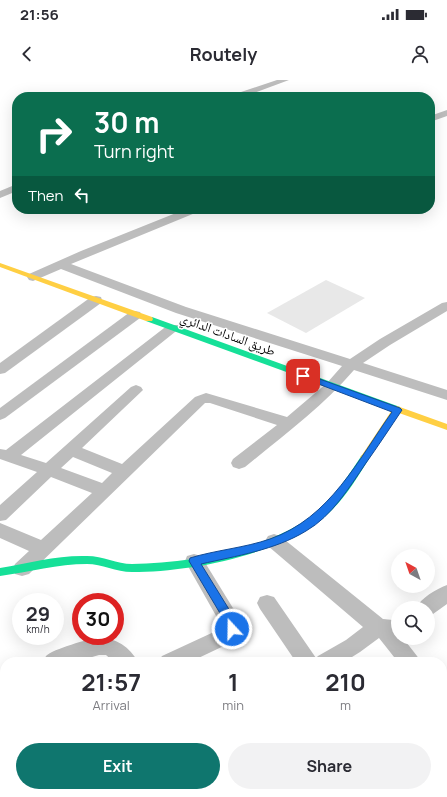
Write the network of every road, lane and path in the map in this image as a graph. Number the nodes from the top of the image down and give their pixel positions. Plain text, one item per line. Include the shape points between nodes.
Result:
1 (285, 80) edge
2 (250, 92) edge
3 (447, 113) edge
4 (435, 117) edge
5 (12, 189) edge
6 (0, 195) edge
7 (184, 214) edge
8 (59, 264) junction
9 (1, 266) edge
10 (33, 277) junction
11 (96, 300) junction
12 (447, 306) edge
13 (135, 315) junction
14 (173, 328) junction
15 (352, 364) junction
16 (0, 370) edge
17 (332, 386) junction
18 (136, 390) dead end
19 (447, 395) edge
20 (397, 410) junction
21 (0, 416) edge
22 (289, 423) junction
23 (447, 427) edge
24 (71, 450) junction
25 (4, 455) edge
26 (239, 462) dead end
27 (49, 470) junction
28 (125, 472) junction
29 (104, 491) junction
30 (0, 515) edge
31 (0, 530) edge
32 (274, 542) junction
33 (43, 549) junction
34 (194, 561) junction
35 (22, 569) junction
36 (0, 572) edge
37 (446, 595) edge
38 (435, 602) edge
39 (267, 603) dead end
40 (387, 628) edge
41 (65, 657) edge
42 (121, 657) edge
43 (179, 657) edge
44 (305, 657) edge
45 (334, 657) edge
46 (407, 657) edge

1 - 2 street
3 - 4 street
5 - 6 street
7 - 8 street
8 - 10 street
8 - 15 street via 181,310
9 - 10 main road, طريق السادات الدائري
10 - 11 main road, طريق السادات الدائري
11 - 13 main road, طريق السادات الدائري
11 - 16 street
12 - 15 street
13 - 14 main road, طريق السادات الدائري
13 - 21 street
14 - 17 main road, طريق السادات الدائري
14 - 25 street
15 - 17 street
15 - 19 street
17 - 20 main road, طريق السادات الدائري
17 - 22 street
18 - 24 street
20 - 23 main road, طريق السادات الدائري
20 - 32 main road via 337,497 302,529
22 - 26 street
22 - 28 street via 212,399 203,399
24 - 27 street
24 - 28 street
25 - 27 street
27 - 29 street
27 - 30 street
28 - 29 street
29 - 33 street
31 - 33 street
32 - 34 main road
32 - 40 street
33 - 35 street
34 - 35 main road via 129,568 88,560 74,560
34 - 43 street via 229,619 232,629 223,637
35 - 36 main road
37 - 38 street
39 - 44 street
40 - 45 street
40 - 46 street
41 - 42 street via 102,646 112,649

